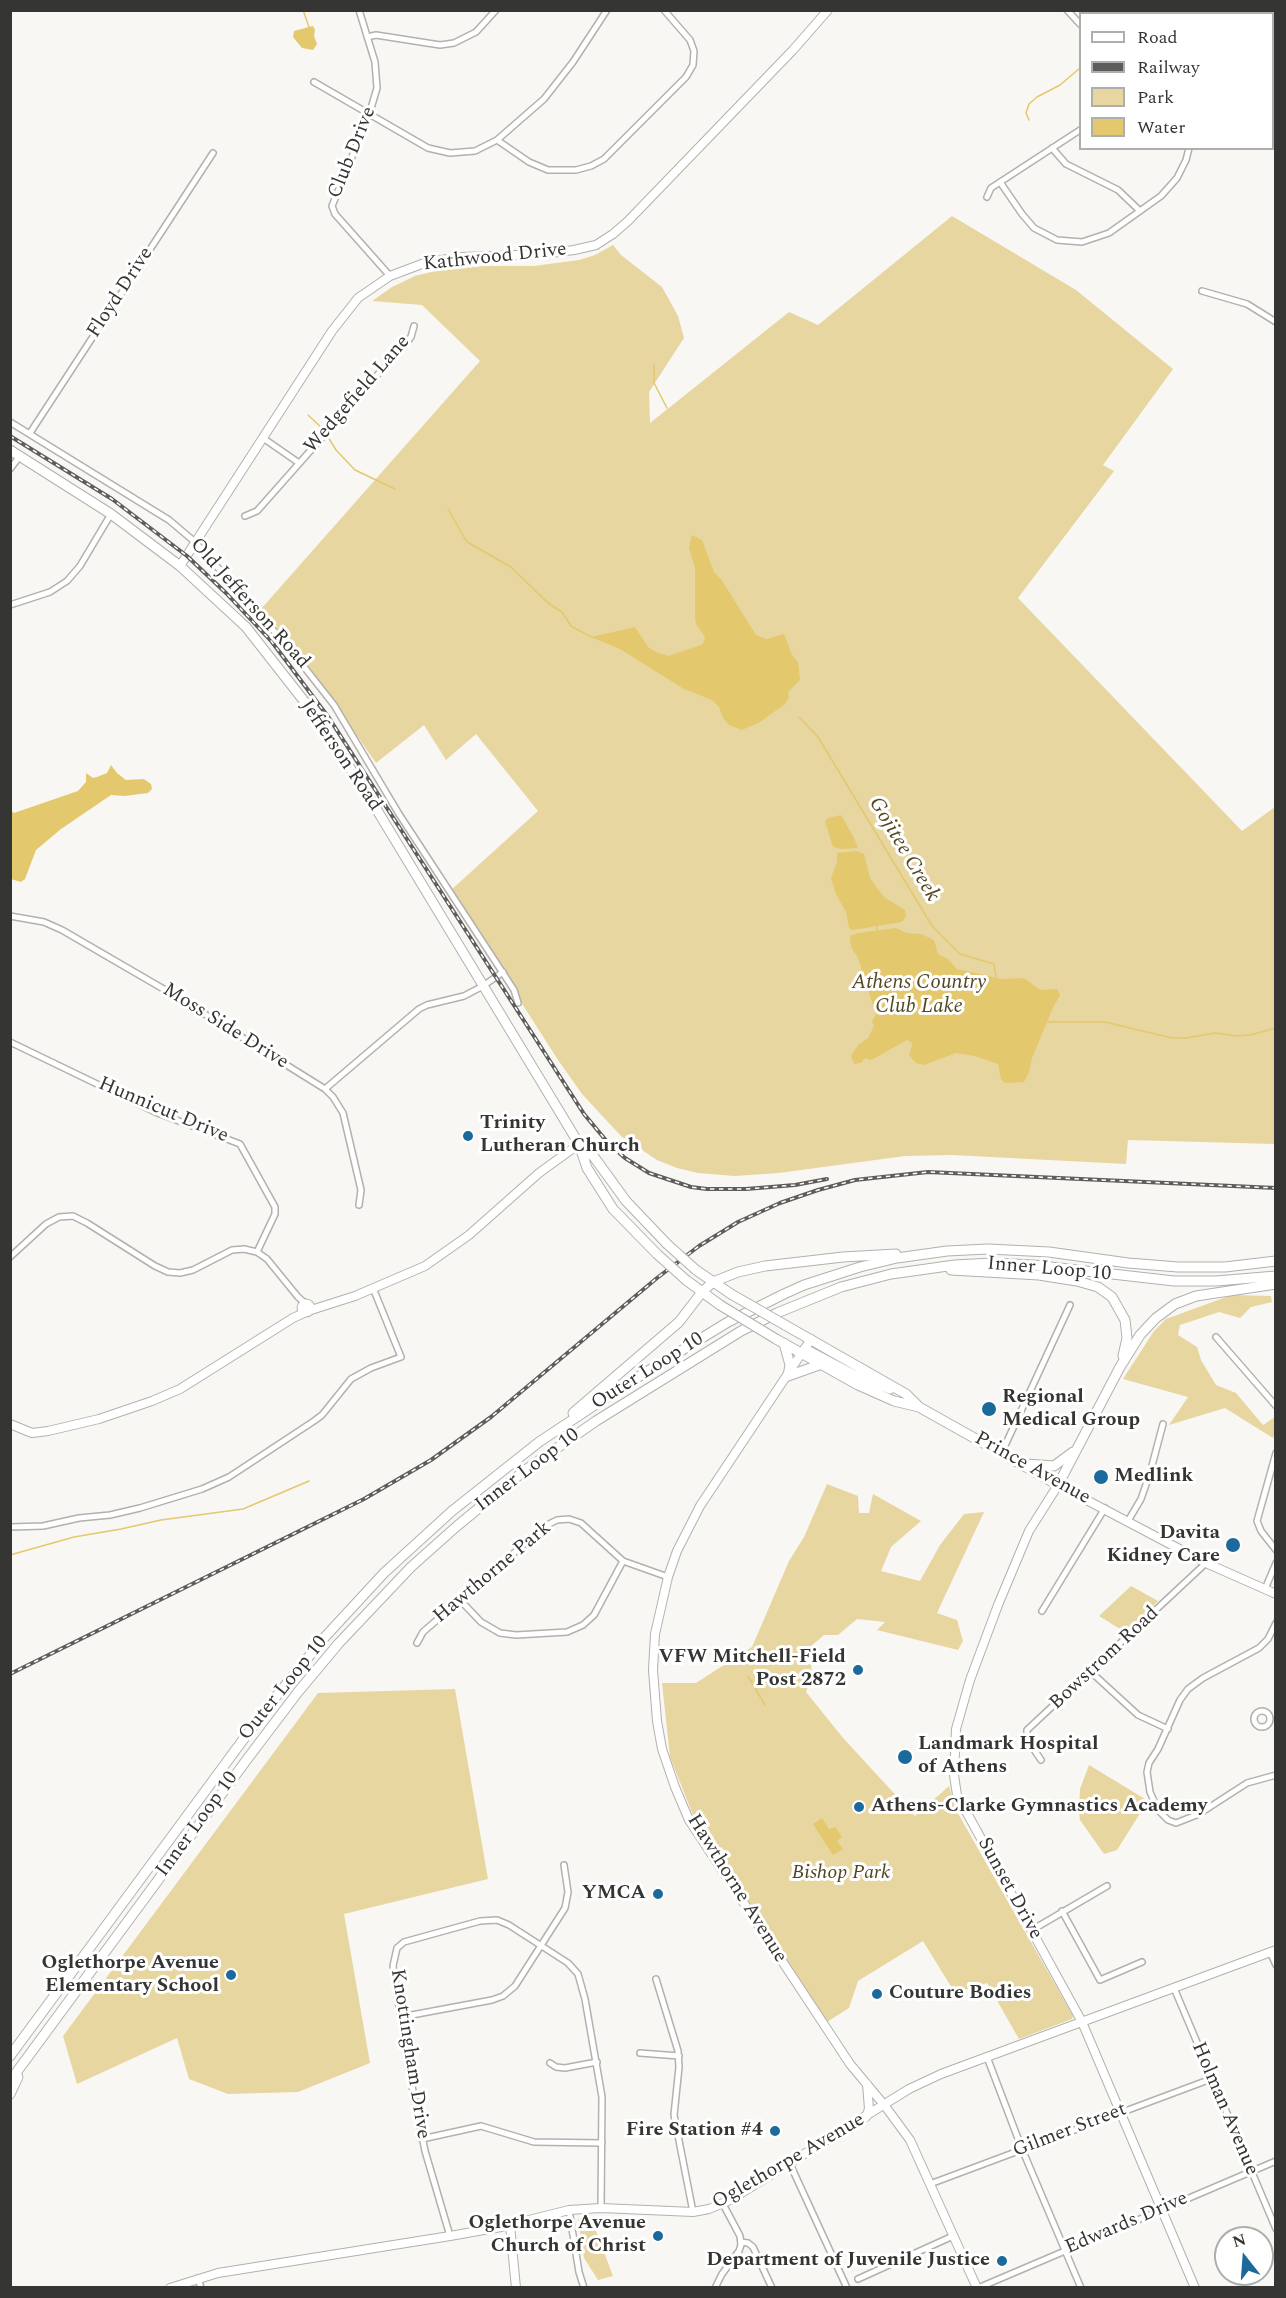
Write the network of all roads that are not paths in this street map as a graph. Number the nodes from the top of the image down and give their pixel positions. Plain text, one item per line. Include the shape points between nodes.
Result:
1 (359, 10) edge
2 (496, 10) edge
3 (607, 10) edge
4 (664, 10) edge
5 (828, 10) edge
6 (1067, 10) edge
7 (1079, 23) edge
8 (367, 38) junction
9 (314, 82) dead end
10 (369, 115) junction
11 (1079, 131) edge
12 (497, 140) junction
13 (1052, 148) junction
14 (1188, 150) edge
15 (213, 153) dead end
16 (1000, 182) junction
17 (987, 197) dead end
18 (1140, 211) junction
19 (390, 276) junction
20 (1202, 291) dead end
21 (1275, 322) edge
22 (414, 326) dead end
23 (10, 422) edge
24 (30, 433) junction
25 (263, 438) junction
26 (10, 450) edge
27 (20, 456) junction
28 (299, 463) junction
29 (10, 470) edge
30 (111, 514) junction
31 (245, 516) dead end
32 (195, 542) junction
33 (180, 566) junction
34 (10, 605) edge
35 (10, 915) edge
36 (503, 972) junction
37 (483, 986) junction
38 (518, 1003) dead end
39 (10, 1042) edge
40 (325, 1089) junction
41 (579, 1144) junction
42 (359, 1205) dead end
43 (257, 1251) junction
44 (929, 1253) junction
45 (10, 1257) edge
46 (1275, 1261) edge
47 (891, 1274) junction
48 (1275, 1275) edge
49 (713, 1282) junction
50 (1275, 1284) edge
51 (373, 1288) junction
52 (702, 1292) junction
53 (1070, 1305) dead end
54 (305, 1308) junction
55 (761, 1312) joint
56 (743, 1319) joint
57 (1216, 1337) dead end
58 (811, 1340) junction
59 (780, 1341) junction
60 (803, 1352) junction
61 (819, 1365) junction
62 (1120, 1367) junction
63 (788, 1376) junction
64 (901, 1391) junction
65 (1275, 1406) edge
66 (919, 1407) junction
67 (10, 1424) edge
68 (1163, 1424) dead end
69 (539, 1442) junction
70 (1079, 1446) junction
71 (1002, 1452) junction
72 (1275, 1453) edge
73 (1020, 1463) junction
74 (1058, 1485) junction
75 (1105, 1509) junction
76 (1128, 1521) junction
77 (10, 1527) edge
78 (1275, 1550) edge
79 (623, 1561) junction
80 (1206, 1563) junction
81 (1275, 1563) edge
82 (668, 1576) junction
83 (1265, 1589) junction
84 (1275, 1594) edge
85 (460, 1600) junction
86 (1042, 1611) dead end
87 (1275, 1623) edge
88 (417, 1643) dead end
89 (1091, 1672) junction
90 (1168, 1729) junction
91 (1041, 1760) dead end
92 (1275, 1775) edge
93 (564, 1865) dead end
94 (1107, 1886) dead end
95 (1062, 1911) junction
96 (1032, 1930) junction
97 (542, 1946) junction
98 (1273, 1951) edge
99 (1142, 1962) dead end
100 (1275, 1965) edge
101 (656, 1979) dead end
102 (1174, 1988) junction
103 (400, 2017) junction
104 (1082, 2022) junction
105 (640, 2053) dead end
106 (10, 2056) edge
107 (679, 2056) junction
108 (987, 2057) junction
109 (25, 2061) junction
110 (597, 2062) junction
111 (550, 2063) dead end
112 (1211, 2079) junction
113 (10, 2081) edge
114 (867, 2084) junction
115 (10, 2094) edge
116 (885, 2106) junction
117 (1121, 2111) junction
118 (866, 2117) junction
119 (422, 2139) junction
120 (602, 2143) junction
121 (1022, 2149) junction
122 (1275, 2161) edge
123 (789, 2164) junction
124 (1251, 2171) junction
125 (930, 2184) junction
126 (723, 2204) junction
127 (601, 2208) junction
128 (1162, 2208) junction
129 (568, 2210) junction
130 (693, 2212) junction
131 (510, 2225) junction
132 (1275, 2229) edge
133 (450, 2236) junction
134 (953, 2236) junction
135 (741, 2242) junction
136 (1065, 2250) junction
137 (198, 2278) junction
138 (858, 2280) dead end
139 (170, 2288) edge
140 (201, 2288) edge
141 (516, 2288) edge
142 (584, 2288) edge
143 (715, 2288) edge
144 (772, 2288) edge
145 (847, 2288) edge
146 (977, 2288) edge
147 (1081, 2288) edge
148 (1195, 2288) edge

1 - 8 street, Club Drive
2 - 8 street via 476,32 454,44 376,35
3 - 12 street via 554,87
4 - 12 street via 690,40 693,65 686,77 604,159 584,169 548,170
5 - 19 main road, Kathwood Drive via 628,220 596,245 542,254 437,260
6 - 7 street
8 - 10 street, Club Drive via 375,62 377,88
9 - 10 street
10 - 12 street via 442,152 475,151
10 - 19 street, Club Drive via 332,206
11 - 13 street
13 - 16 street
13 - 18 street via 1066,164 1118,190
14 - 18 street via 1177,178
15 - 24 street, Floyd Drive
16 - 17 street
16 - 18 street via 1028,222 1057,240 1082,242 1099,237
19 - 25 main road, Kathwood Drive via 345,312
20 - 21 street via 1247,304
22 - 28 street, Wedgefield Lane via 411,337
23 - 24 street, Old Jefferson Road
24 - 32 street, Old Jefferson Road via 155,510
25 - 28 street, Wedgefield Lane
25 - 32 main road, Kathwood Drive
26 - 27 highway, Jefferson Road
27 - 29 street
27 - 30 highway, Jefferson Road
28 - 31 street, Wedgefield Lane via 257,511
30 - 33 highway, Jefferson Road
30 - 34 street via 67,581 50,592
32 - 33 main road, Kathwood Drive
32 - 36 street, Old Jefferson Road via 327,695 399,814
33 - 37 highway, Jefferson Road via 246,627 304,701 363,787
35 - 40 street, Moss Side Drive via 62,930
36 - 37 street
36 - 38 street, Old Jefferson Road
37 - 40 street via 419,1009
37 - 41 highway, Jefferson Road
39 - 43 street, Hunnicut Drive via 155,1112 240,1144 275,1206
40 - 42 street, Moss Side Drive via 343,1113 361,1190
41 - 49 highway, Jefferson Road, bridge via 667,1244
41 - 51 main road via 446,1252 425,1266
41 - 52 highway, Jefferson Road, bridge via 587,1168 613,1209
43 - 45 street via 232,1250 193,1270 168,1272 87,1223 68,1216 46,1224
43 - 54 street
44 - 46 highway, Outer Loop 10 via 1021,1250 1192,1268
44 - 49 highway via 777,1264
44 - 69 highway, Outer Loop 10 via 860,1267 762,1304 625,1385
47 - 48 highway, Inner Loop 10 via 955,1264 1000,1263 1174,1281 1225,1281
47 - 62 highway via 1004,1271 1090,1284 1112,1297 1125,1320 1127,1338
47 - 109 highway, Inner Loop 10 via 817,1295 741,1331 553,1449 434,1546 360,1620 298,1692
49 - 52 highway
49 - 55 highway, Jefferson Road, bridge
50 - 62 highway via 1207,1293 1175,1304 1148,1325
51 - 54 main road via 326,1305
51 - 77 street via 401,1357 351,1379 313,1422 229,1477 202,1489 110,1515
52 - 56 highway, Jefferson Road, bridge
52 - 69 highway via 674,1327
53 - 71 street
54 - 67 main road via 180,1389 152,1401 48,1431 32,1433
55 - 58 highway, Prince Avenue, bridge
56 - 59 highway, Prince Avenue, bridge
57 - 65 street
58 - 60 main road, Hawthorne Avenue
58 - 64 highway, Prince Avenue
59 - 60 highway, Prince Avenue
59 - 63 highway via 790,1365
60 - 61 highway, Prince Avenue
60 - 63 main road, Hawthorne Avenue
60 - 64 highway via 885,1388
61 - 63 highway
61 - 66 highway, Prince Avenue via 878,1394
62 - 70 highway
63 - 82 main road, Hawthorne Avenue via 700,1506
64 - 66 highway, Prince Avenue
66 - 71 highway, Prince Avenue
68 - 76 street via 1141,1499
69 - 106 highway, Outer Loop 10 via 423,1536 306,1658
70 - 73 highway via 1054,1466
70 - 74 highway
71 - 73 highway, Prince Avenue
72 - 78 street via 1257,1521
73 - 74 highway, Prince Avenue
74 - 75 main road, Prince Avenue
74 - 96 main road, Sunset Drive via 1029,1531 998,1605 970,1680 954,1749 957,1795
75 - 76 main road, Prince Avenue
75 - 86 street
76 - 80 main road, Prince Avenue
79 - 82 street, Hawthorne Park
79 - 85 street, Hawthorne Park via 581,1523 557,1520 545,1526
79 - 85 street via 594,1615 567,1632 500,1633 481,1622
80 - 83 main road, Prince Avenue
80 - 89 street, Bowstrom Road
81 - 83 street
82 - 114 main road, Hawthorne Avenue via 655,1634 653,1670 662,1749 675,1787 701,1840
83 - 84 main road, Prince Avenue
85 - 88 street, Hawthorne Park via 423,1632
87 - 90 street via 1259,1648 1188,1689
89 - 90 street via 1138,1715
89 - 91 street, Bowstrom Road via 1027,1730 1027,1739
90 - 92 street via 1147,1772 1155,1804 1171,1822 1190,1818 1247,1783
93 - 97 street via 567,1903
94 - 95 street
95 - 96 street
95 - 99 street via 1100,1980
96 - 104 main road, Sunset Drive
97 - 103 street via 522,1978 503,1996
97 - 103 street, Knottingham Drive via 509,1924 491,1920 404,1942 397,1948 393,1966
97 - 110 street, Knottingham Drive via 578,1974
98 - 100 street
98 - 102 main road, Oglethorpe Avenue
101 - 107 street
102 - 104 main road, Oglethorpe Avenue
102 - 112 street, Holman Avenue
103 - 119 street, Knottingham Drive
104 - 108 main road, Oglethorpe Avenue
104 - 117 main road, Sunset Drive
105 - 107 street
107 - 130 street via 674,2115
108 - 116 main road, Oglethorpe Avenue via 909,2089
108 - 121 street
109 - 113 highway, Inner Loop 10
109 - 115 highway
110 - 111 street via 565,2068
110 - 120 street, Knottingham Drive
112 - 117 street, Gilmer Street
112 - 124 street, Holman Avenue
114 - 116 main road, Hawthorne Avenue
114 - 118 main road
116 - 118 main road, Oglethorpe Avenue
116 - 125 main road, Hawthorne Avenue via 910,2140
117 - 121 street, Gilmer Street
117 - 128 main road, Sunset Drive
118 - 123 main road, Oglethorpe Avenue
119 - 120 street via 481,2126 534,2142
119 - 133 street, Knottingham Drive
120 - 127 street, Knottingham Drive
121 - 125 street, Gilmer Street
121 - 136 street
122 - 124 street, Edwards Drive
123 - 126 main road, Oglethorpe Avenue
123 - 145 street
124 - 128 street, Edwards Drive
124 - 132 street, Holman Avenue
125 - 134 main road, Hawthorne Avenue
126 - 130 main road, Oglethorpe Avenue
126 - 135 street
127 - 129 main road, Oglethorpe Avenue
127 - 130 main road, Oglethorpe Avenue
128 - 136 street, Edwards Drive
128 - 148 main road, Sunset Drive
129 - 131 main road, Oglethorpe Avenue
129 - 142 street
131 - 133 main road, Oglethorpe Avenue
131 - 141 main road
133 - 137 main road, Oglethorpe Avenue
134 - 138 street
134 - 146 main road, Hawthorne Avenue
135 - 143 street via 740,2251
135 - 144 street via 753,2247
136 - 146 street, Edwards Drive
136 - 147 street
137 - 139 main road, Oglethorpe Avenue
137 - 140 street

